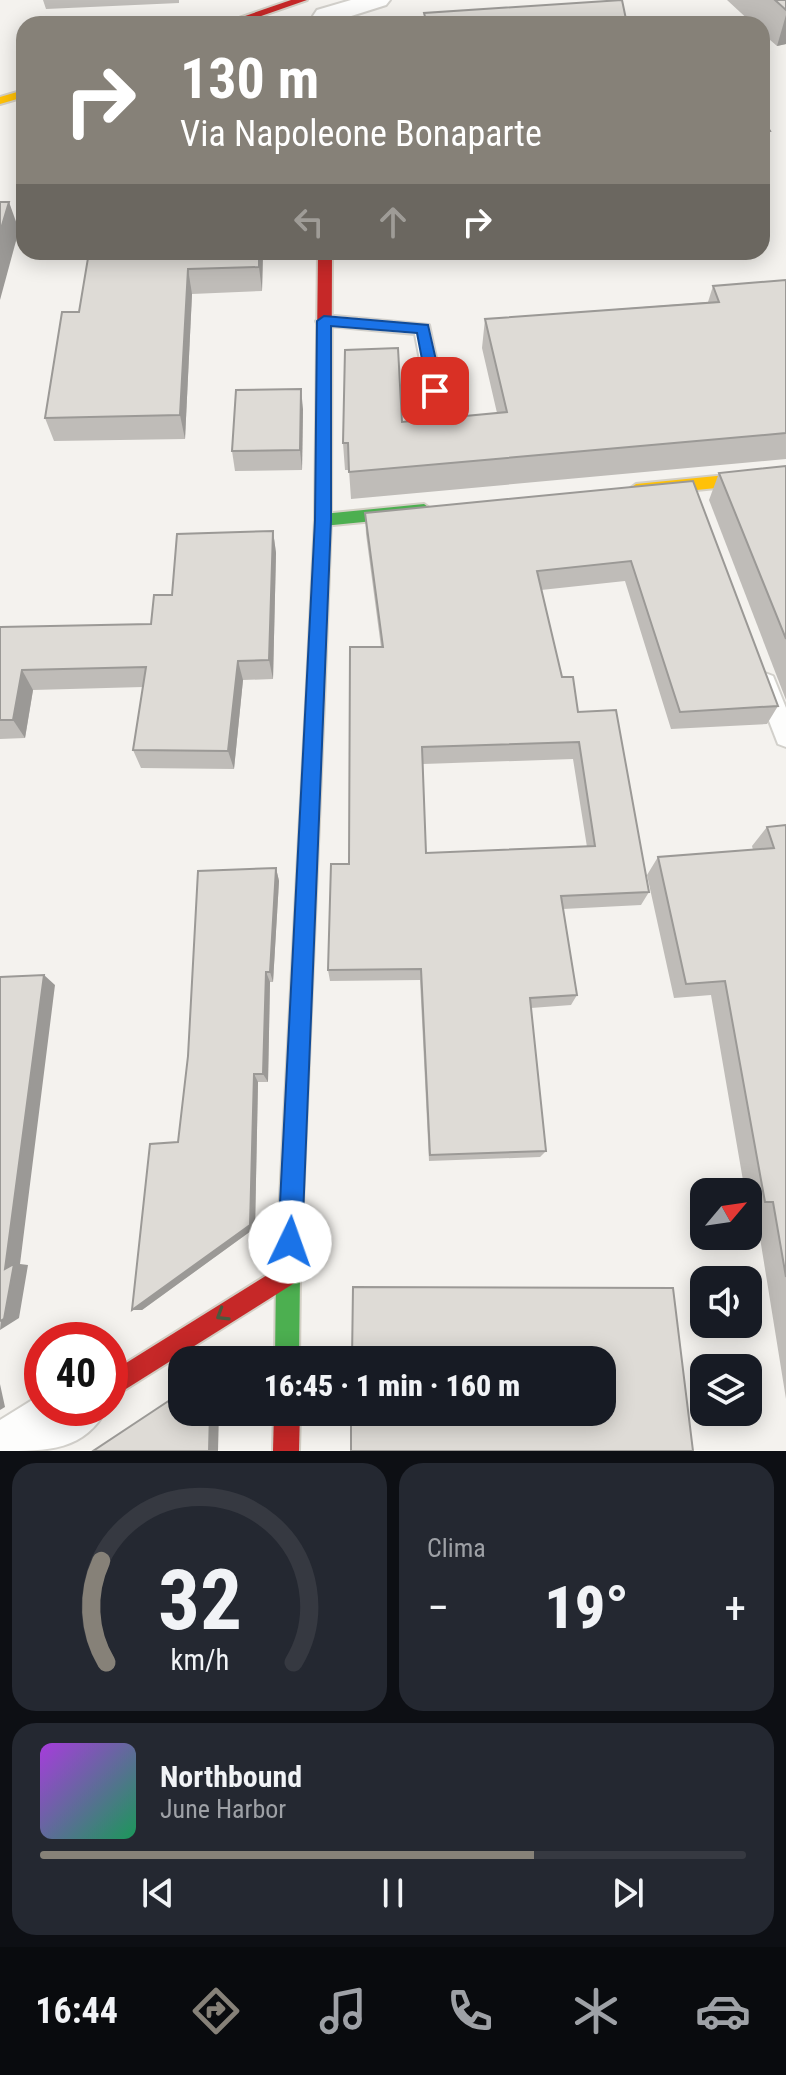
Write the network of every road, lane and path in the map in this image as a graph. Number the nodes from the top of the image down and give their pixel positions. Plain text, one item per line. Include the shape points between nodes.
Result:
1 (302, 0) edge
2 (377, 0) edge
3 (327, 13) edge
4 (252, 16) edge
5 (325, 260) edge
6 (324, 321) junction
7 (441, 423) edge
8 (786, 475) edge
9 (615, 492) edge
10 (445, 508) edge
11 (323, 520) junction
12 (758, 663) edge
13 (786, 737) edge
14 (288, 1274) junction
15 (287, 1346) edge
16 (128, 1376) edge
17 (48, 1426) edge
18 (287, 1426) edge
19 (8, 1451) edge
20 (286, 1451) edge

1 - 4 street
2 - 3 street
5 - 6 street
6 - 7 lane via 423,329
6 - 11 street
8 - 9 street via 694,493
10 - 11 street
11 - 14 street
12 - 13 lane
14 - 15 street
14 -> 16 street
17 - 19 street
18 - 20 street

